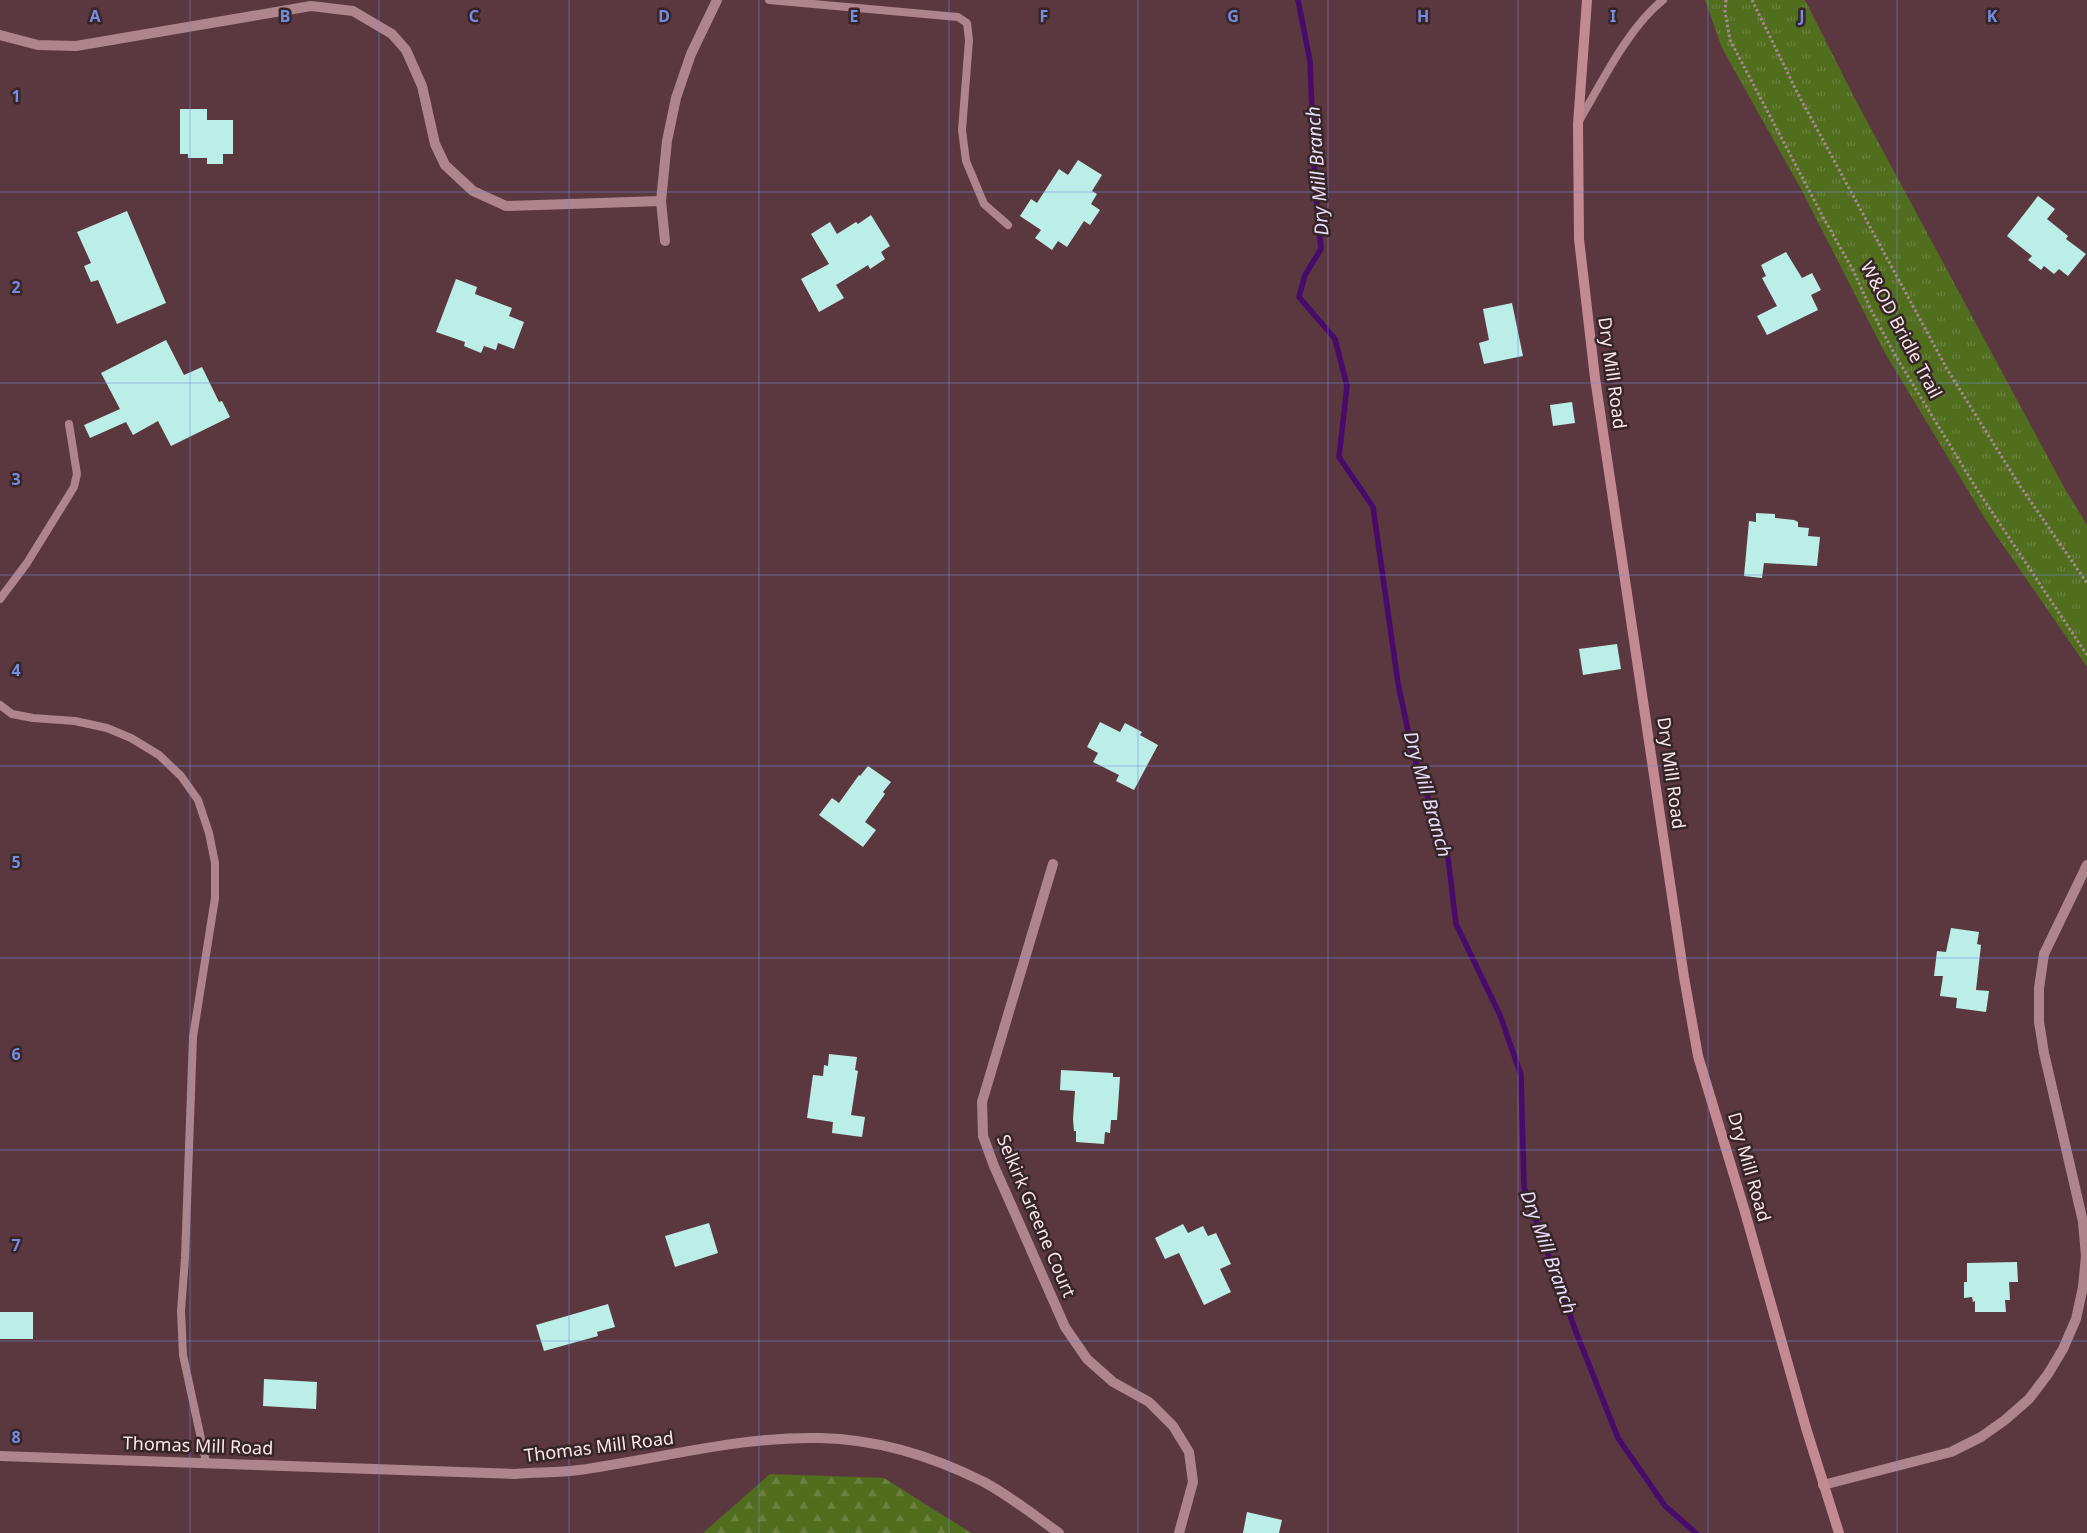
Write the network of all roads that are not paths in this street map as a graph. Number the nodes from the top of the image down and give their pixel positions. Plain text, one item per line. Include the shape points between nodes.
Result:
1 (717, 0) edge
2 (769, 0) edge
3 (1587, 0) edge
4 (1663, 0) edge
5 (0, 35) edge
6 (1578, 124) junction
7 (661, 201) junction
8 (1008, 225) dead end
9 (665, 242) dead end
10 (69, 424) dead end
11 (0, 599) edge
12 (0, 705) edge
13 (1053, 864) dead end
14 (2087, 865) edge
15 (0, 1456) edge
16 (206, 1462) junction
17 (1823, 1485) junction
18 (1059, 1533) edge
19 (1179, 1533) edge
20 (1839, 1533) edge

1 - 7 street via 691,54 676,98 666,141
2 - 8 lane via 958,18 967,23 969,40 962,130 966,161 984,204
3 - 6 street, Dry Mill Road
4 - 6 lane via 1618,54
5 - 7 street via 38,45 76,46 311,6 353,11 392,34 406,50 422,86 435,144 445,165 473,191 506,206
6 - 17 street, Dry Mill Road via 1579,239 1595,378 1698,1056
7 - 9 street
10 - 11 lane via 77,474 74,487 27,563
12 - 16 lane via 12,714 107,728 159,755 181,776 198,800 209,833 215,863 215,898 193,1037 181,1311 183,1354
13 - 19 street, Selkirk Greene Court via 982,1102 983,1136 1001,1186 1065,1327 1087,1359 1113,1382 1149,1402 1174,1426 1189,1452 1193,1482
14 - 17 street via 2044,954 2039,988 2043,1045 2083,1222 2086,1256 2076,1319 2063,1349 2029,1399 1980,1437 1951,1452
15 - 16 street, Thomas Mill Road
16 - 18 street, Thomas Mill Road via 515,1474 577,1470 735,1444 821,1438 864,1442 942,1463 985,1483
17 - 20 street, Dry Mill Road

